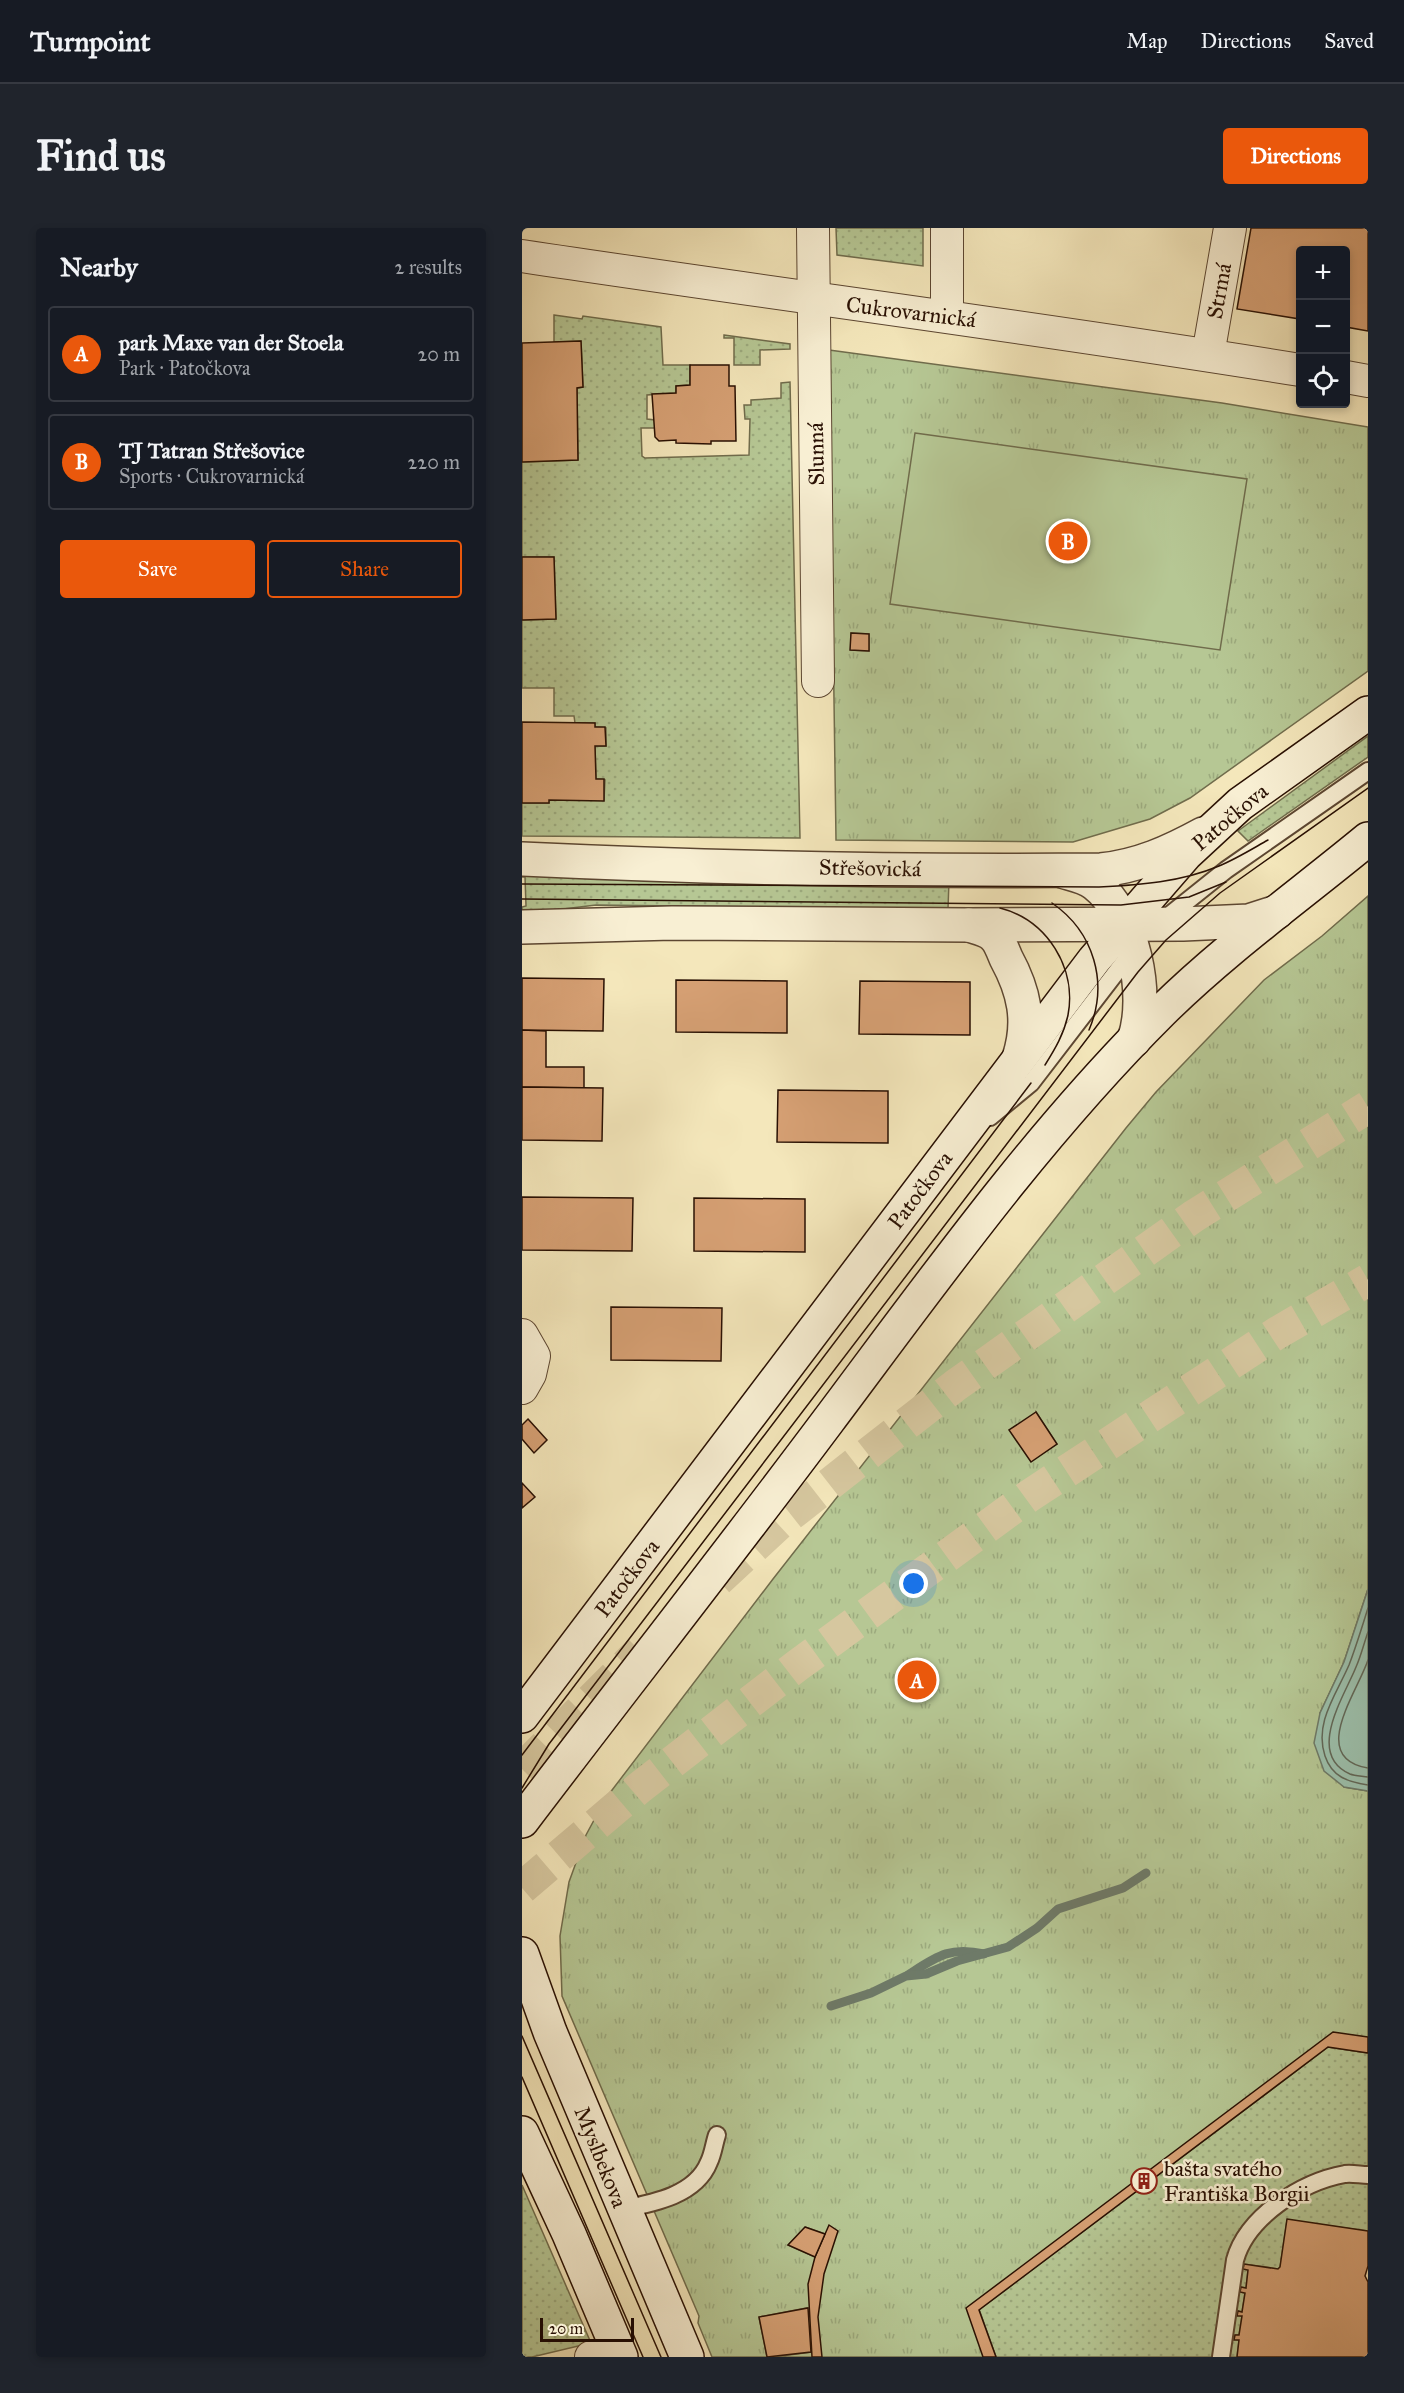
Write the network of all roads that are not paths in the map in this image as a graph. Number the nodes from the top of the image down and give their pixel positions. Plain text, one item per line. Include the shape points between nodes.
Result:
1 (813, 228) edge
2 (947, 228) edge
3 (1230, 228) edge
4 (522, 256) edge
5 (815, 300) junction
6 (947, 316) junction
7 (1208, 355) junction
8 (1296, 369) edge
9 (1350, 378) edge
10 (1368, 381) edge
11 (818, 681) dead end
12 (1368, 714) edge
13 (1368, 771) edge
14 (1210, 831) junction
15 (1368, 840) edge
16 (522, 858) edge
17 (1058, 871) junction
18 (1277, 912) junction
19 (1158, 924) junction
20 (969, 925) junction
21 (522, 927) edge
22 (1128, 938) junction
23 (1134, 1040) junction
24 (1019, 1058) junction
25 (949, 1150) junction
26 (522, 1335) edge
27 (522, 1388) edge
28 (522, 1716) edge
29 (522, 1821) edge
30 (522, 1954) edge
31 (522, 2133) edge
32 (717, 2135) dead end
33 (1368, 2175) edge
34 (623, 2209) junction
35 (610, 2355) edge
36 (687, 2357) edge
37 (1221, 2357) edge

1 - 5 street, Slunná
2 - 6 street
3 - 7 street, Strmá
4 - 5 street, Cukrovarnická
5 - 6 street, Cukrovarnická
5 - 11 street, Slunná
6 - 7 street, Cukrovarnická
7 - 8 street, Cukrovarnická
9 - 10 street
12 - 14 main road, Patočkova via 1240,804
13 - 19 lane via 1226,870
14 - 17 main road, Střešovická via 1136,865
14 - 22 main road, Patočkova
15 - 18 main road
16 - 17 main road, Střešovická
17 - 22 main road via 1079,875 1095,884 1110,899
18 - 19 main road via 1236,923
18 - 23 main road via 1217,959
19 - 22 main road
20 - 21 main road via 672,923
20 - 22 main road via 1016,925
20 - 24 main road via 994,936 1021,991 1026,1026
22 - 23 main road via 1138,972 1141,1008
22 - 24 main road, Patočkova
22 - 25 lane via 1031,1083
23 - 29 main road via 984,1212
24 - 25 main road, Patočkova
25 - 28 main road, Patočkova
26 - 27 street via 534,1356
30 - 34 main road, Myslbekova
31 - 35 main road via 568,2234
32 - 34 lane via 709,2164 698,2180 682,2192
33 - 37 lane via 1345,2174 1297,2190 1248,2232 1235,2260
34 - 36 main road, Myslbekova

